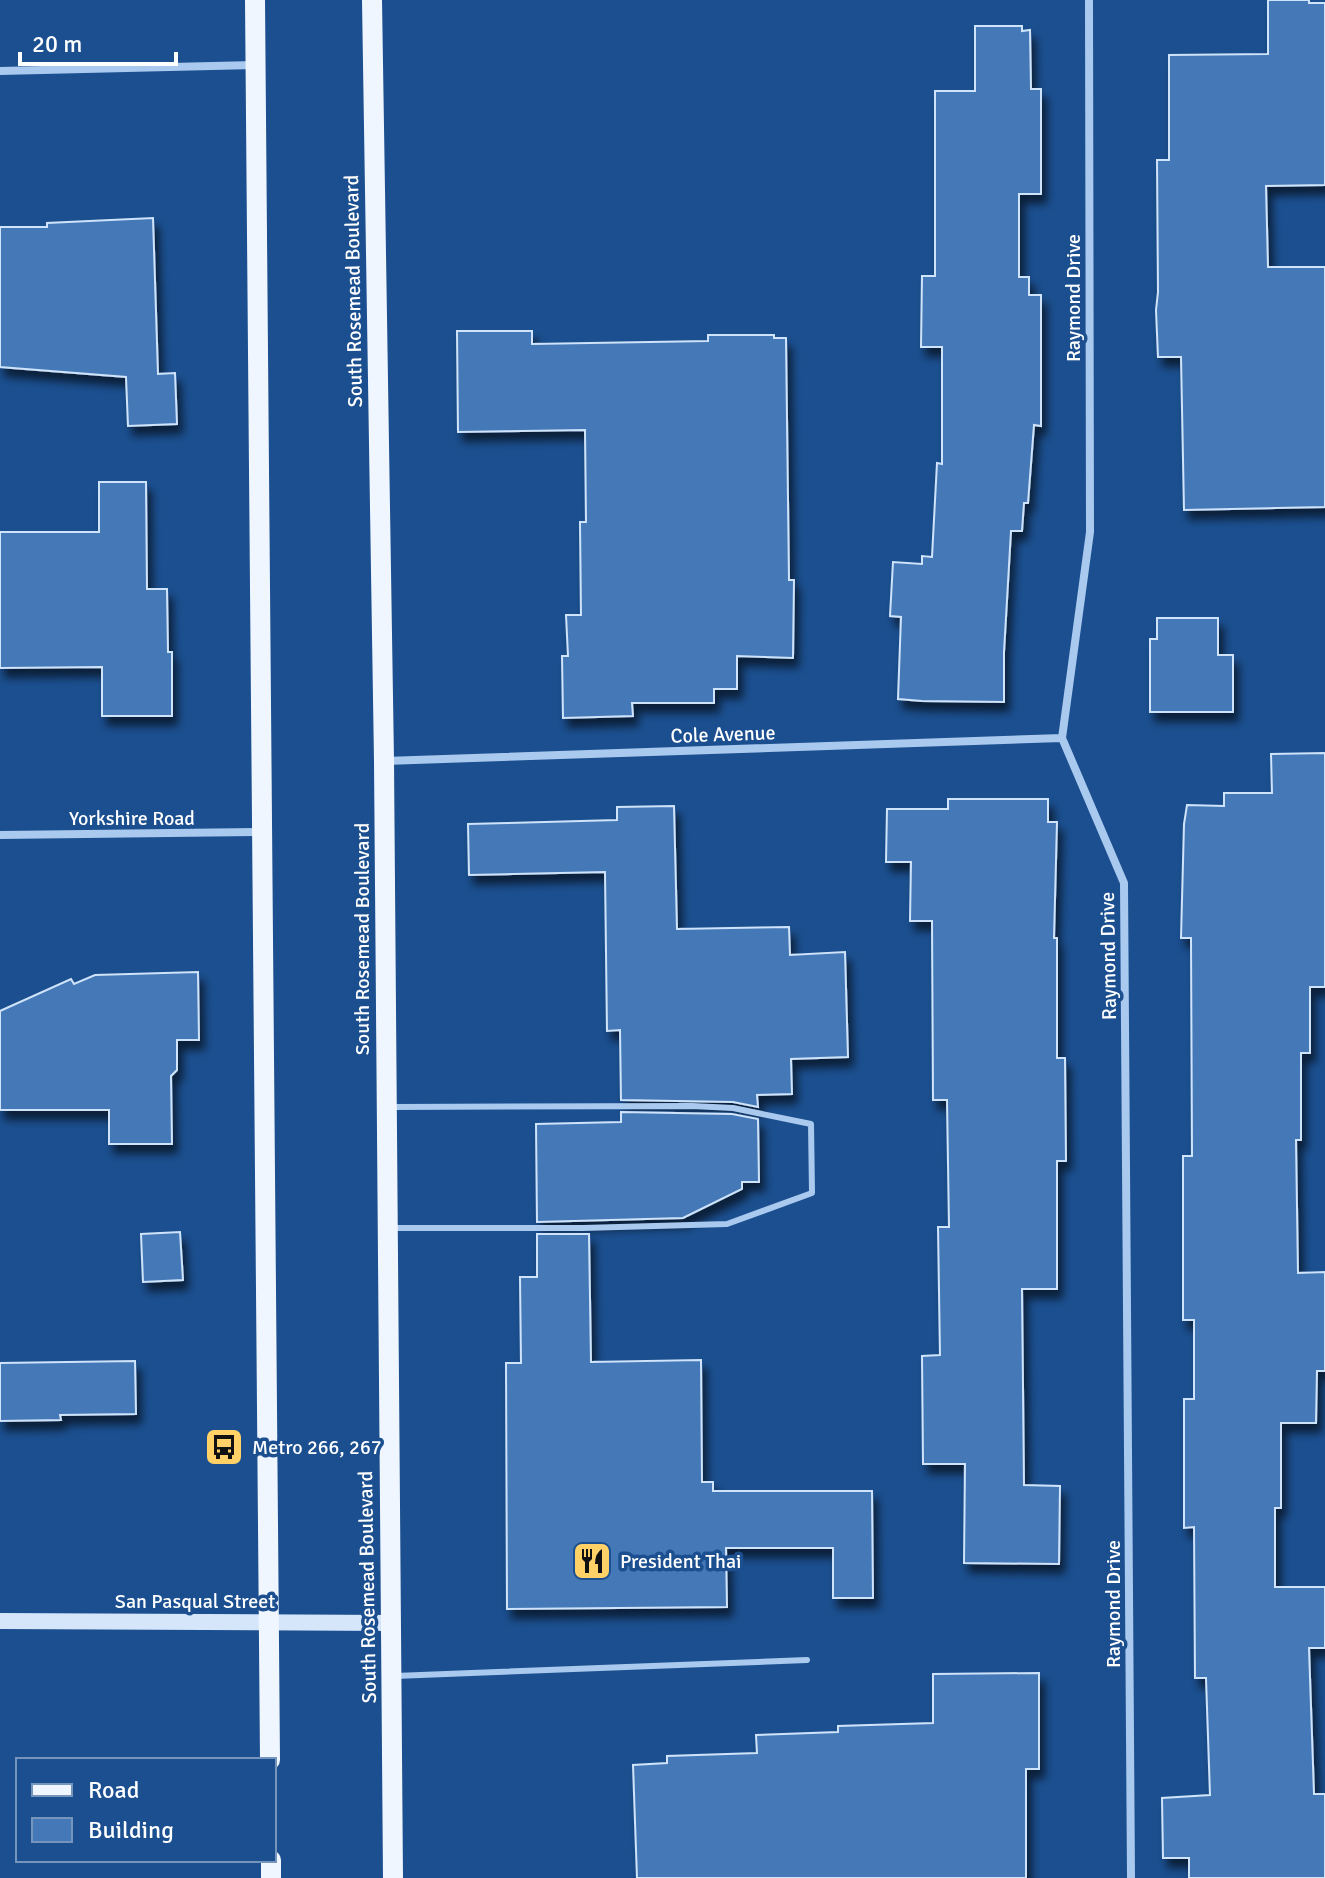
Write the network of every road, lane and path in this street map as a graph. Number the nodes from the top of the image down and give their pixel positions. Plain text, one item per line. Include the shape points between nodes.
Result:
1 (255, 0) edge
2 (372, 0) edge
3 (1089, 0) edge
4 (256, 65) junction
5 (0, 71) edge
6 (1062, 738) junction
7 (384, 761) junction
8 (264, 832) junction
9 (0, 835) edge
10 (387, 1107) junction
11 (388, 1228) junction
12 (268, 1620) junction
13 (0, 1621) edge
14 (391, 1623) junction
15 (807, 1660) dead end
16 (391, 1676) junction
17 (270, 1758) edge
18 (393, 1878) edge
19 (1131, 1878) edge

1 - 4 main road
2 - 7 main road, South Rosemead Boulevard
3 - 6 street, Raymond Drive via 1090,532
4 - 5 street
4 - 8 main road
6 - 7 street, Cole Avenue
6 - 19 street, Raymond Drive via 1124,883
7 - 10 main road, South Rosemead Boulevard
8 - 9 street, Yorkshire Road
8 - 12 main road
10 - 11 main road, South Rosemead Boulevard
10 - 11 lane via 733,1108 811,1124 812,1193 727,1224
11 - 14 main road, South Rosemead Boulevard
12 - 13 street, San Pasqual Street
12 - 14 street, San Pasqual Street
12 - 17 main road
14 - 16 main road, South Rosemead Boulevard
15 - 16 lane
16 - 18 main road, South Rosemead Boulevard

